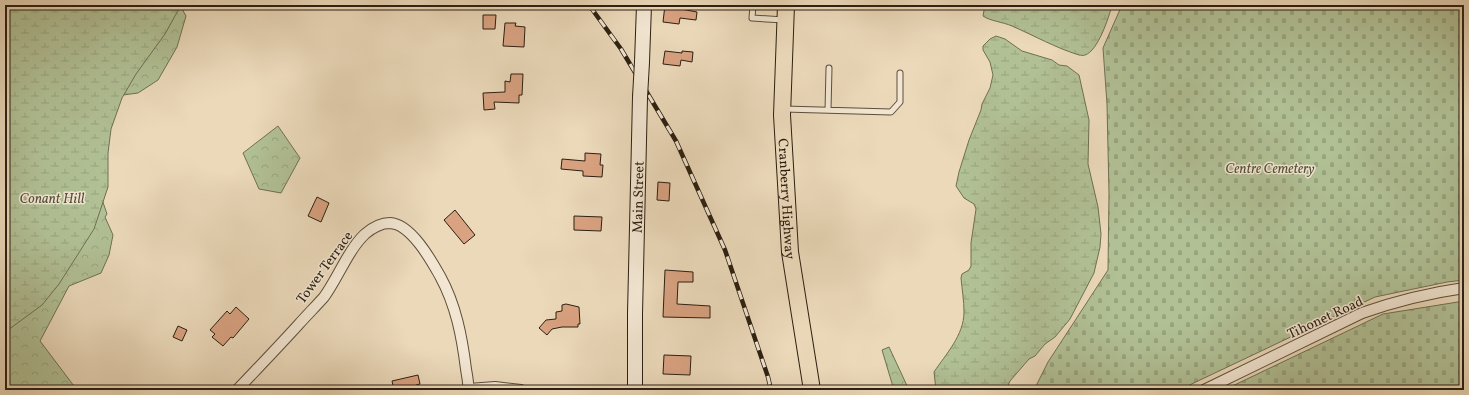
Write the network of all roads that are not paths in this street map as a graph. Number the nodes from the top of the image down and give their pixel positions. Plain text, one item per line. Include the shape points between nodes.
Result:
1 (644, 5) edge
2 (753, 5) edge
3 (785, 13) edge
4 (829, 68) dead end
5 (900, 73) dead end
6 (782, 109) junction
7 (828, 110) junction
8 (1464, 288) edge
9 (468, 389) edge
10 (237, 390) edge
11 (521, 390) edge
12 (635, 390) edge
13 (812, 390) edge
14 (1204, 390) edge

1 - 12 main road, Main Street, bridge
2 - 3 lane via 752,18
3 - 6 main road, Cranberry Highway
4 - 7 lane
5 - 7 lane via 900,102 891,112
6 - 7 lane
6 - 13 main road, Cranberry Highway via 790,252
8 - 14 street, Tihonet Road via 1429,293 1362,313
9 - 10 street, Tower Terrace via 460,330 446,286 412,235 402,227 390,223 376,226 365,234 324,297
9 - 11 street via 495,387

